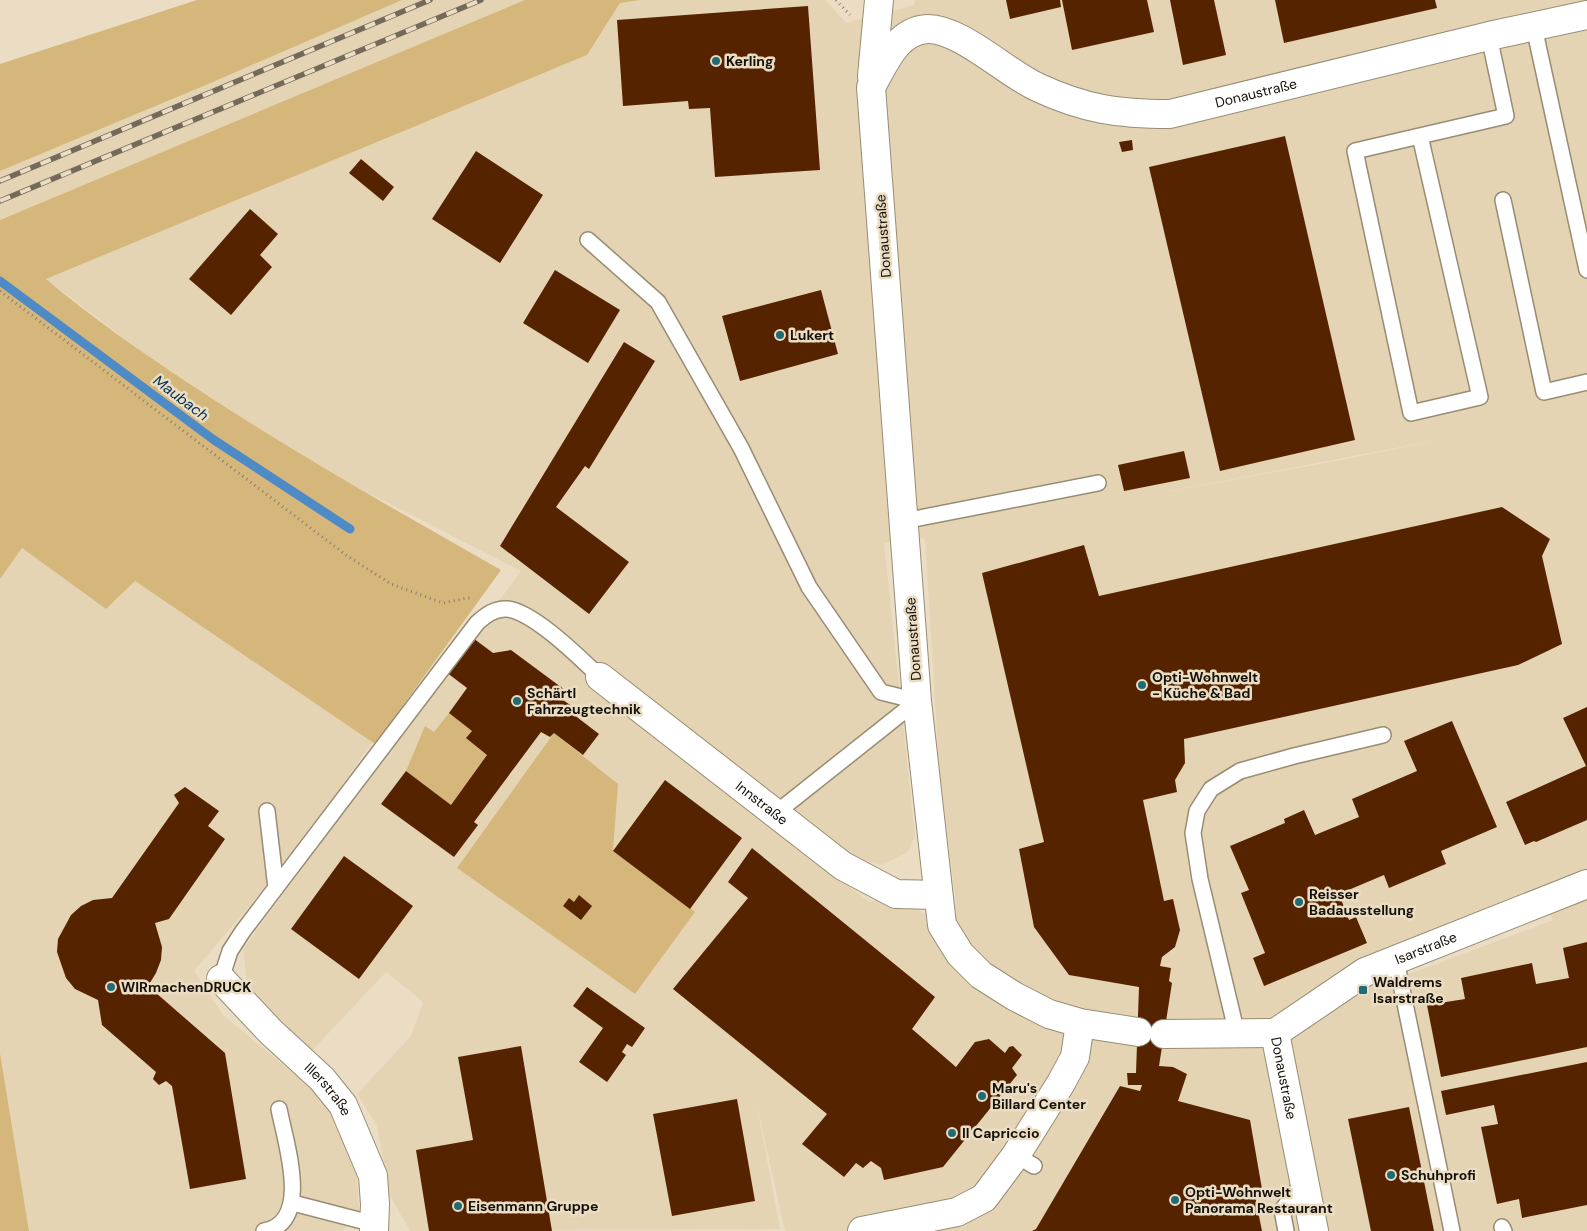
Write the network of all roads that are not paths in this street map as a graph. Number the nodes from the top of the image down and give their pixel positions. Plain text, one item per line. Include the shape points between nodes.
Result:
1 (879, 0) edge
2 (1587, 15) edge
3 (1534, 26) junction
4 (1488, 36) junction
5 (871, 87) junction
6 (1420, 136) junction
7 (1503, 200) dead end
8 (588, 240) dead end
9 (1587, 270) edge
10 (1587, 382) edge
11 (1098, 483) dead end
12 (904, 521) junction
13 (600, 677) joint
14 (917, 702) junction
15 (1383, 735) dead end
16 (267, 811) dead end
17 (776, 813) junction
18 (1587, 884) edge
19 (276, 888) junction
20 (938, 895) junction
21 (1396, 960) junction
22 (220, 979) joint
23 (1080, 1023) junction
24 (1275, 1033) junction
25 (1237, 1034) junction
26 (279, 1109) dead end
27 (1304, 1181) junction
28 (293, 1203) junction
29 (897, 1227) edge
30 (374, 1228) edge
31 (264, 1231) edge
32 (862, 1231) edge
33 (1286, 1231) edge
34 (1314, 1231) edge
35 (1452, 1231) edge

1 - 5 street
2 - 3 street, Donaustraße
3 - 4 street, Donaustraße
3 - 9 lane
4 - 5 street, Donaustraße via 1170,114 1140,114 1086,107 1064,99 1011,74 976,47 946,33 926,30 897,43
4 - 6 lane via 1506,116
5 - 12 street, Donaustraße
6 - 6 lane via 1355,151 1411,413 1480,397
7 - 10 lane via 1544,392
8 - 14 lane via 658,302 740,448 809,587 882,692
11 - 12 lane
12 - 14 street, Donaustraße
13 - 17 street, Innstraße
13 - 19 lane via 573,651 522,612 498,609 486,614
14 - 17 lane
14 - 20 street, Donaustraße
15 - 25 lane via 1240,771 1211,789 1197,811 1193,833 1200,878
16 - 19 lane
17 - 20 street, Innstraße via 843,866 896,894
18 - 21 street, Isarstraße
19 - 22 lane via 230,951
20 - 23 street, Donaustraße via 942,925 960,954 981,975 1049,1014
21 - 24 street, Isarstraße via 1365,972
21 - 35 lane
22 - 30 street, Illerstraße via 322,1079 343,1106 373,1176
23 - 25 street, Donaustraße via 1151,1033
23 - 29 street via 1075,1057 1025,1160 984,1198 967,1209
24 - 25 street, Donaustraße
24 - 27 street, Donaustraße
26 - 28 lane
27 - 33 lane via 1282,1210
27 - 34 street, Donaustraße
28 - 30 lane
28 - 31 lane via 285,1220 275,1229
29 - 32 street

